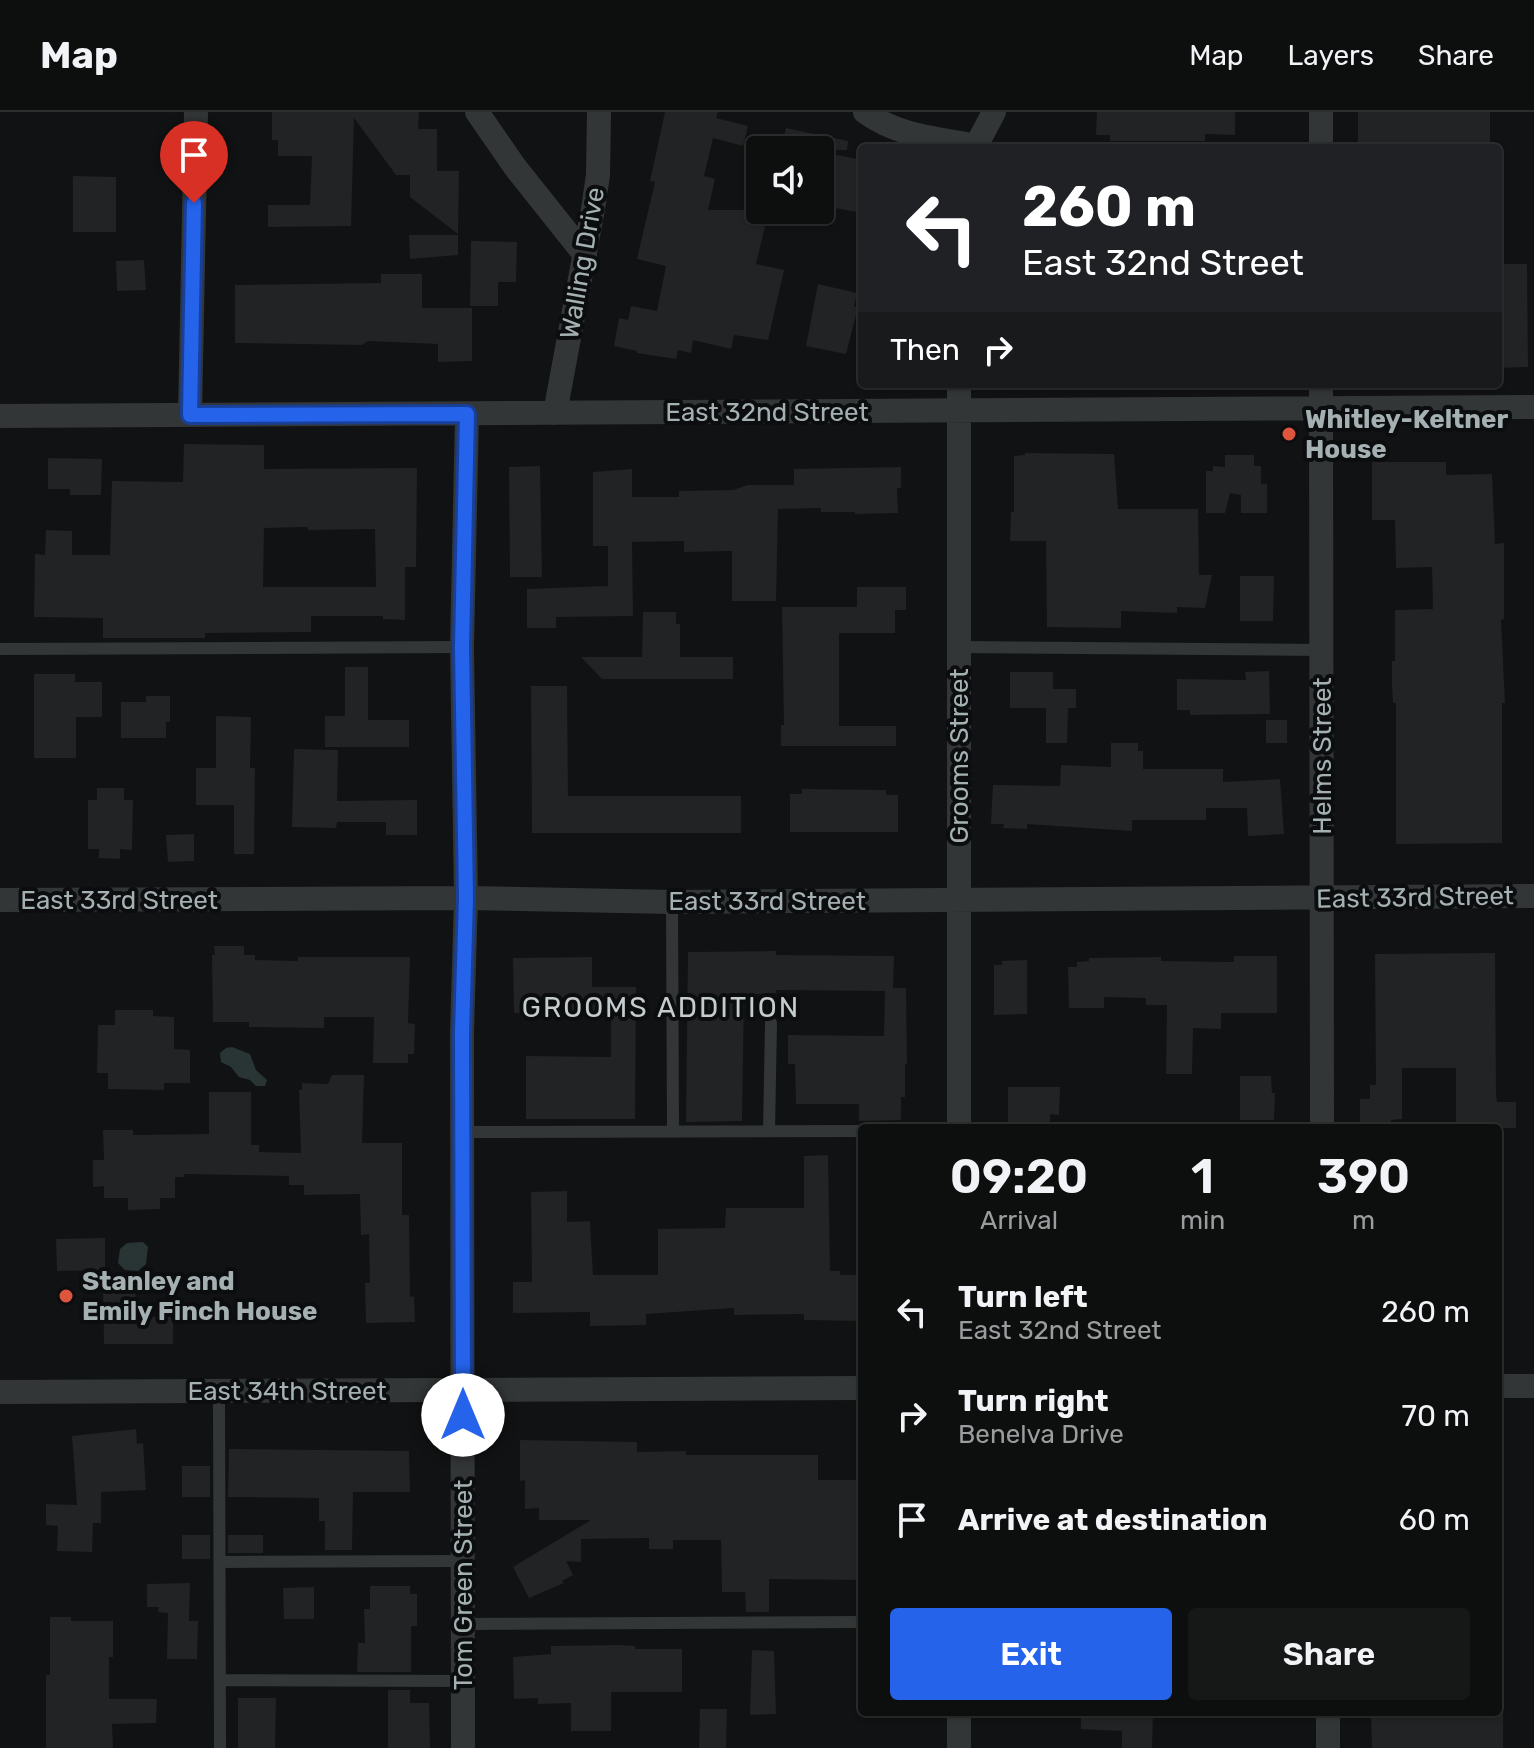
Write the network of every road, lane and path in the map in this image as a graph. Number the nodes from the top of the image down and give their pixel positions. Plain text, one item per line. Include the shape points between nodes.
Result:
1 (196, 112) edge
2 (477, 112) edge
3 (599, 112) edge
4 (865, 112) edge
5 (994, 112) edge
6 (1321, 112) edge
7 (961, 144) edge
8 (978, 144) edge
9 (1321, 144) edge
10 (585, 255) junction
11 (959, 388) edge
12 (1321, 388) edge
13 (1534, 407) edge
14 (1321, 409) junction
15 (959, 411) junction
16 (555, 413) junction
17 (467, 414) junction
18 (190, 415) junction
19 (0, 416) edge
20 (462, 647) junction
21 (958, 647) junction
22 (0, 649) edge
23 (1322, 650) junction
24 (1534, 896) edge
25 (466, 898) junction
26 (1322, 898) junction
27 (0, 900) edge
28 (959, 900) junction
29 (672, 902) junction
30 (771, 1023) dead end
31 (959, 1124) edge
32 (1322, 1124) edge
33 (673, 1131) junction
34 (769, 1131) junction
35 (858, 1131) edge
36 (462, 1132) junction
37 (1502, 1386) edge
38 (1534, 1386) edge
39 (858, 1388) edge
40 (462, 1390) junction
41 (219, 1391) junction
42 (0, 1392) edge
43 (463, 1561) junction
44 (220, 1562) junction
45 (858, 1622) edge
46 (463, 1624) junction
47 (220, 1680) junction
48 (463, 1681) junction
49 (959, 1716) edge
50 (1328, 1716) edge
51 (220, 1748) edge
52 (463, 1748) edge
53 (959, 1748) edge
54 (1328, 1748) edge

1 - 18 street
2 - 10 street
3 - 10 street, Walling Drive via 598,175
4 - 7 street via 906,133
5 - 8 street
6 - 9 street
10 - 16 street, Walling Drive
11 - 15 street, Grooms Street
12 - 14 street, Helms Street
13 - 14 street, East 32nd Street
14 - 15 street, East 32nd Street
14 - 23 street, Helms Street
15 - 16 street, East 32nd Street
15 - 21 street, Grooms Street
16 - 17 street, East 32nd Street
17 - 18 street, East 32nd Street
17 - 20 street, Tom Green Street
18 - 19 street, East 32nd Street
20 - 22 lane
20 - 25 street, Tom Green Street
21 - 23 lane
21 - 28 street, Grooms Street
23 - 26 street, Helms Street
24 - 26 street, East 33rd Street
25 - 27 street, East 33rd Street
25 - 29 street, East 33rd Street
25 - 36 street, Tom Green Street
26 - 28 street, East 33rd Street
26 - 32 street, Helms Street
28 - 29 street, East 33rd Street
28 - 31 street, Grooms Street
29 - 33 lane
30 - 34 lane
33 - 34 lane
33 - 36 lane
34 - 35 lane
36 - 40 street, Tom Green Street
37 - 38 street
39 - 40 street, East 34th Street
40 - 41 street, East 34th Street
40 - 43 street, Tom Green Street
41 - 42 street, East 34th Street
41 - 44 lane
43 - 44 lane
43 - 46 street, Tom Green Street
44 - 47 lane
45 - 46 lane
46 - 48 street, Tom Green Street
47 - 48 lane
47 - 51 lane
48 - 52 street, Tom Green Street
49 - 53 street
50 - 54 street

